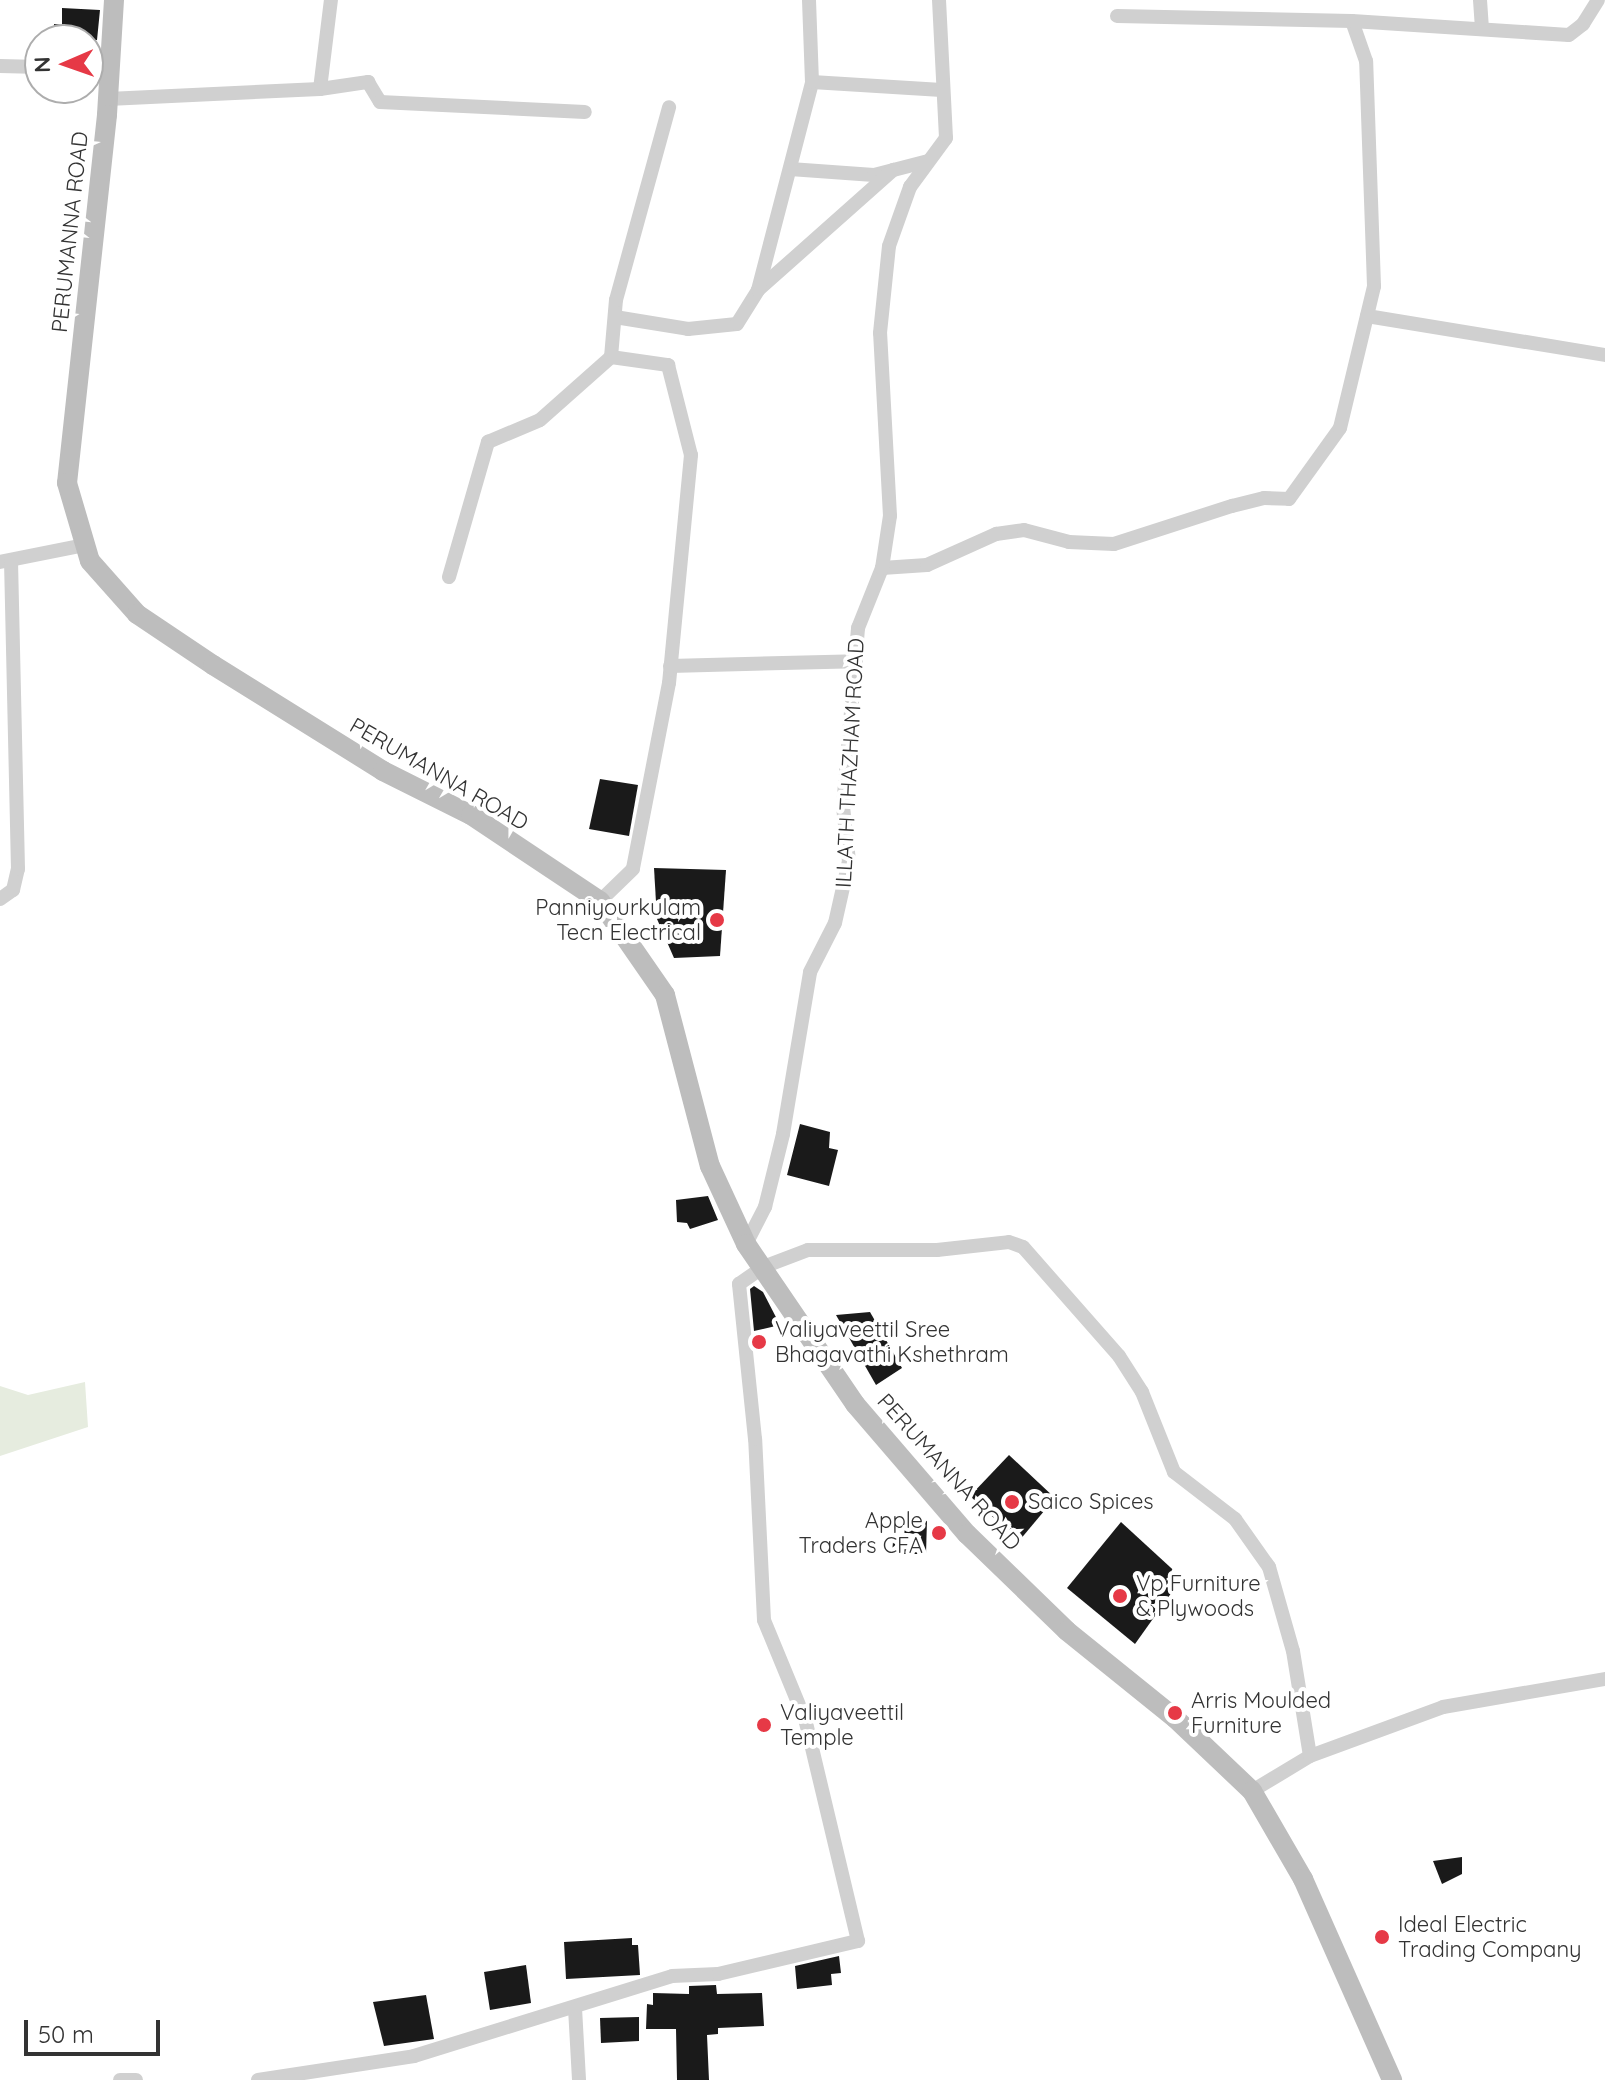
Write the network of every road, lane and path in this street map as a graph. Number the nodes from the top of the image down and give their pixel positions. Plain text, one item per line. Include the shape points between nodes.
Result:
1 (114, 0) edge
2 (331, 0) edge
3 (809, 0) edge
4 (939, 0) edge
5 (1480, 0) edge
6 (1598, 0) edge
7 (1117, 16) dead end
8 (1352, 21) junction
9 (1482, 28) junction
10 (0, 66) edge
11 (110, 66) junction
12 (24, 67) edge
13 (104, 67) edge
14 (812, 82) junction
15 (320, 89) junction
16 (942, 90) junction
17 (108, 99) junction
18 (669, 107) dead end
19 (585, 112) dead end
20 (928, 161) junction
21 (790, 169) junction
22 (893, 170) junction
23 (758, 290) junction
24 (1367, 316) junction
25 (615, 317) junction
26 (1605, 355) edge
27 (611, 357) junction
28 (85, 545) junction
29 (6, 561) edge
30 (882, 568) junction
31 (449, 577) dead end
32 (856, 661) junction
33 (670, 666) junction
34 (0, 899) edge
35 (600, 901) junction
36 (746, 1244) junction
37 (763, 1267) junction
38 (1605, 1679) edge
39 (1310, 1756) junction
40 (1252, 1791) junction
41 (575, 2008) junction
42 (120, 2080) edge
43 (136, 2080) edge
44 (258, 2080) edge
45 (579, 2080) edge
46 (1392, 2080) edge

1 - 11 main road, PERUMANNA ROAD
2 - 15 street
3 - 14 street
4 - 16 street, ILLATH THAZHAM ROAD
5 - 9 street
6 - 9 street via 1569,35
7 - 8 street
8 - 9 street
8 - 24 street via 1366,61 1374,286
10 - 12 street
11 - 13 street
11 - 17 main road, PERUMANNA ROAD
14 - 16 street
14 - 21 street
15 - 17 street
15 - 19 street via 368,82 380,102
16 - 20 street, ILLATH THAZHAM ROAD via 946,138
17 - 28 main road, PERUMANNA ROAD via 67,483
18 - 25 street
20 - 22 street
20 - 30 street, ILLATH THAZHAM ROAD via 910,187 889,246 880,333 891,482
21 - 22 street via 874,175
21 - 23 street
22 - 23 street
23 - 25 street via 737,324 688,329
24 - 26 street
24 - 30 street via 1340,428 1289,499 1264,498 1232,506 1114,544 1069,542 1024,530 996,534 927,565
25 - 27 street
27 - 31 street via 540,420 488,442
27 - 33 street via 668,365 691,455
28 - 29 street
28 - 35 main road, PERUMANNA ROAD via 90,561 137,614 360,757 471,815
29 - 34 street via 18,869 13,890
30 - 32 street, ILLATH THAZHAM ROAD via 858,628
32 - 33 street
32 - 36 street, ILLATH THAZHAM ROAD via 843,807 849,861 845,887 829,939 810,972 783,1134 765,1207
33 - 35 street via 633,869
35 - 36 main road, PERUMANNA ROAD via 665,995 705,1152
36 - 37 main road, PERUMANNA ROAD
37 - 39 street via 819,1249 937,1250 1009,1242 1023,1247 1119,1356 1142,1392 1174,1472 1235,1519 1269,1567 1293,1651
37 - 40 main road, PERUMANNA ROAD via 855,1404 967,1534 1067,1631 1175,1718
37 - 41 street via 739,1284 755,1439 764,1620 806,1722 858,1941 718,1974 672,1976
38 - 39 street via 1443,1707
39 - 40 street
40 - 46 main road, PERUMANNA ROAD via 1303,1879
41 - 44 street via 414,2056
41 - 45 street
42 - 43 street

